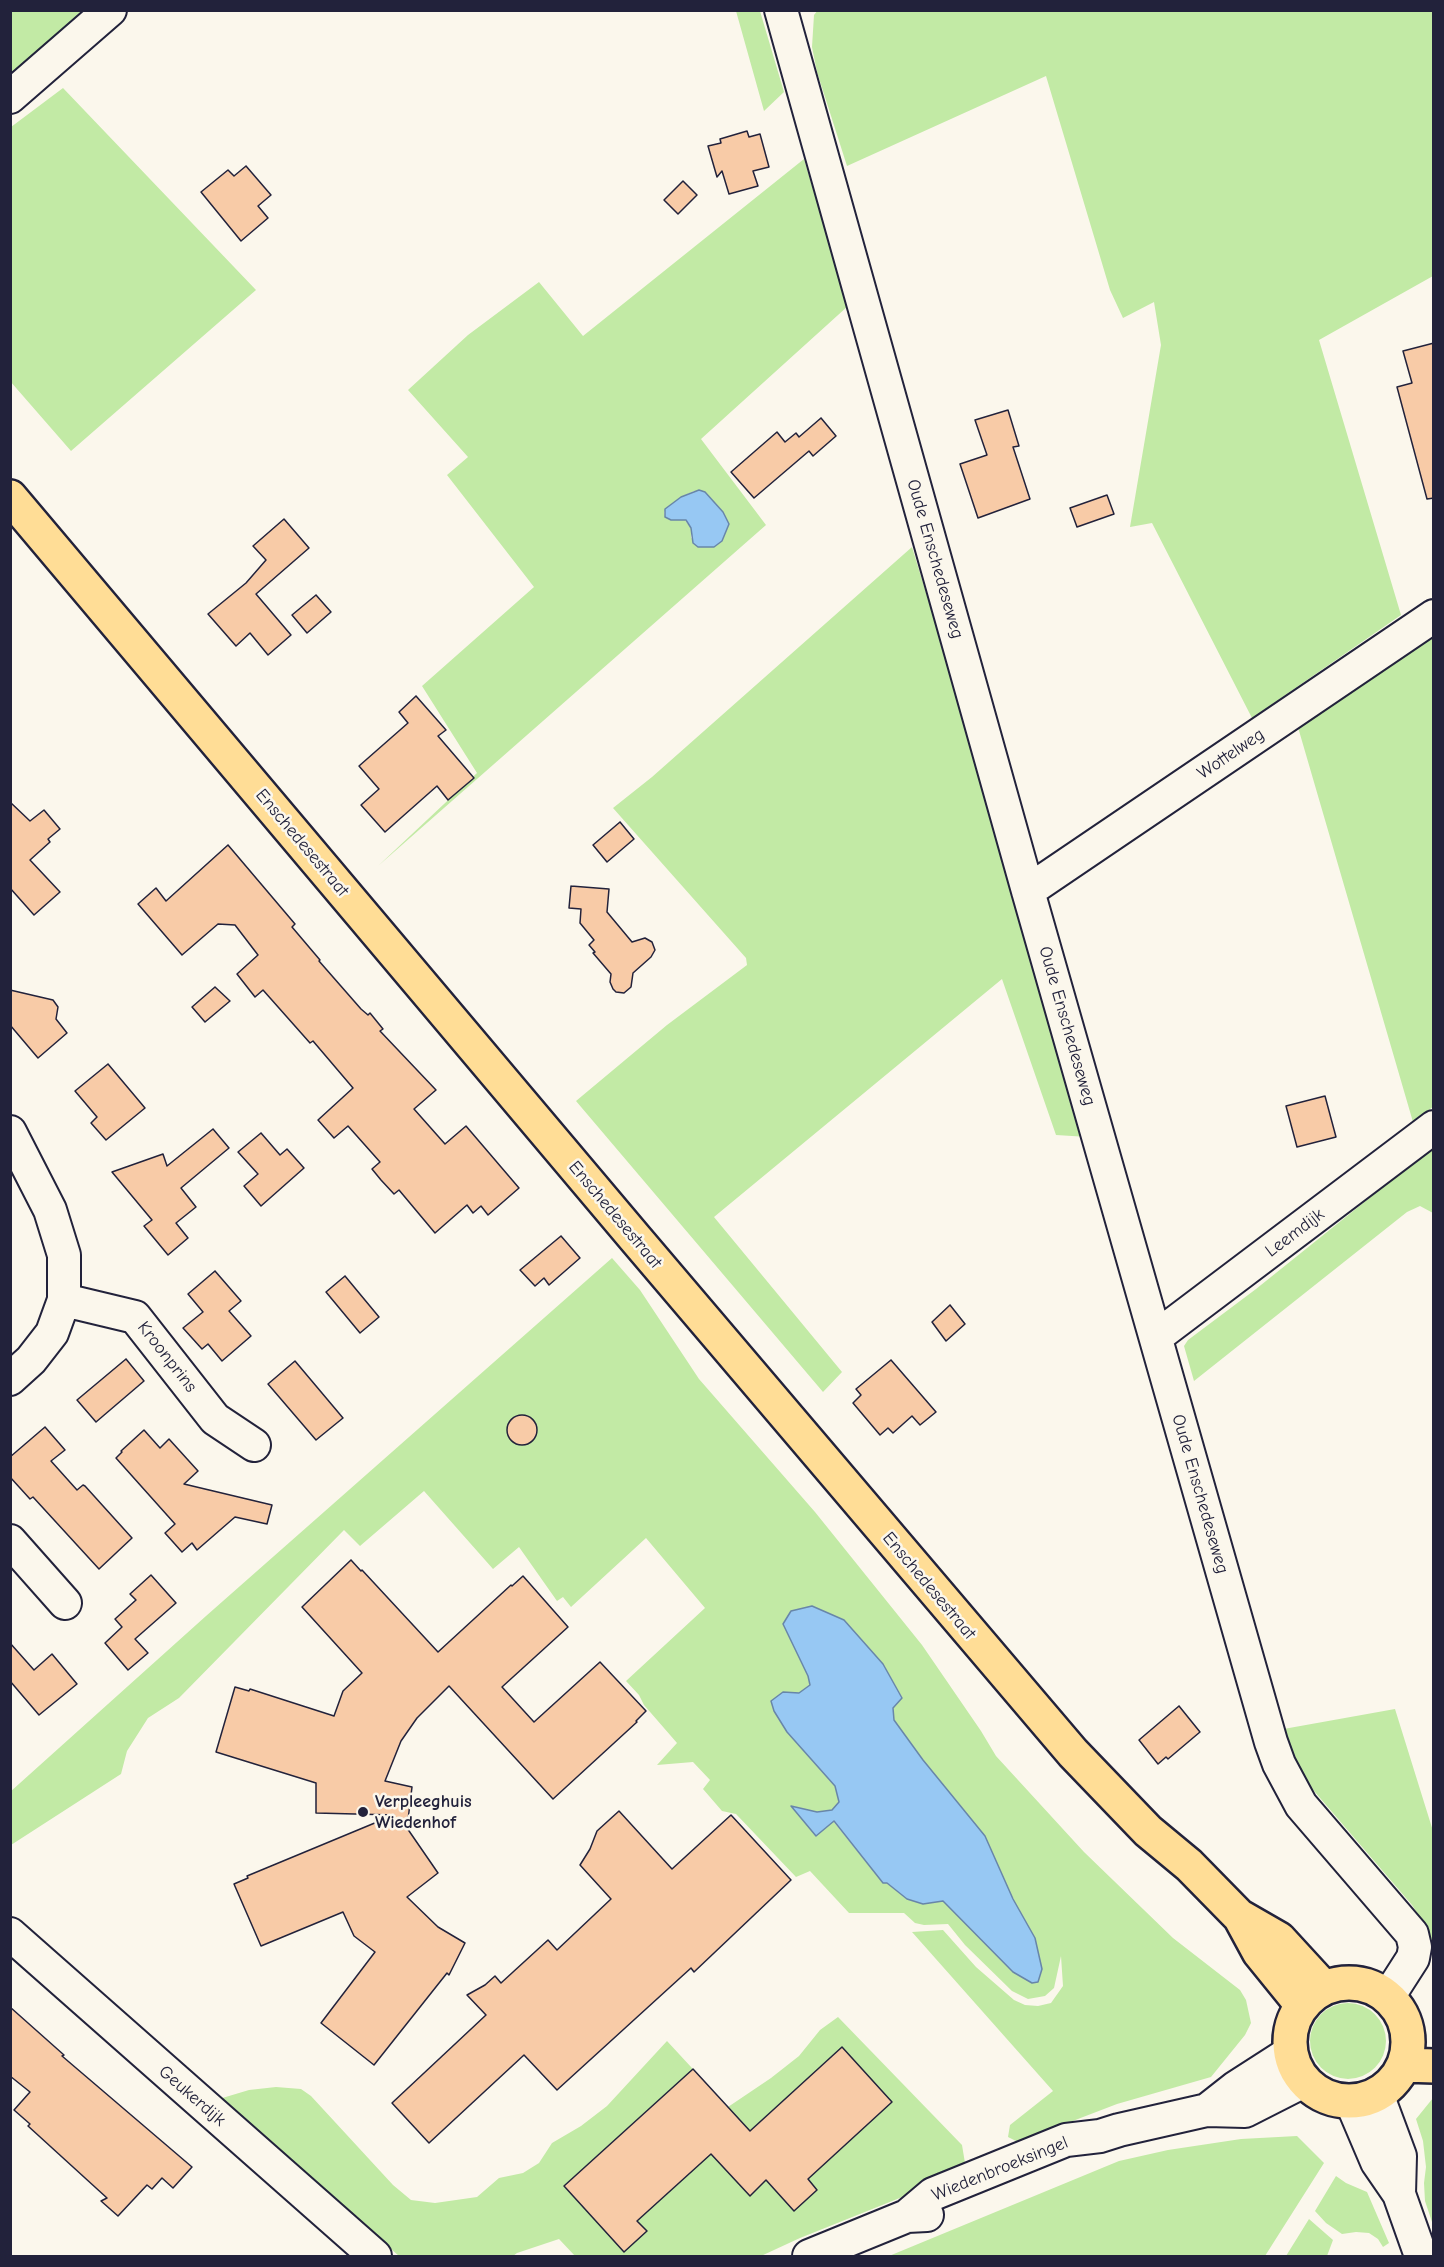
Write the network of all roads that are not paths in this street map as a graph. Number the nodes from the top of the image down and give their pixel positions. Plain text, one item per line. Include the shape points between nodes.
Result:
1 (110, 10) edge
2 (781, 10) edge
3 (10, 97) edge
4 (10, 496) edge
5 (1434, 616) edge
6 (1028, 891) junction
7 (1434, 1127) edge
8 (10, 1132) edge
9 (64, 1300) junction
10 (1156, 1337) junction
11 (10, 1379) edge
12 (254, 1445) dead end
13 (10, 1541) edge
14 (65, 1603) dead end
15 (10, 1934) edge
16 (1388, 1996) junction
17 (1313, 1997) junction
18 (1420, 2050) edge
19 (1297, 2067) junction
20 (1364, 2098) junction
21 (375, 2256) edge
22 (810, 2256) edge
23 (1421, 2256) edge

1 - 3 street
2 - 6 street, Oude Enschedeseweg
4 - 17 main road, Enschedesestraat via 1046,1722 1107,1791 1239,1916 1259,1952
5 - 6 street, Wottelweg
6 - 10 street, Oude Enschedeseweg
7 - 10 street, Leemdijk
8 - 9 street via 50,1210 64,1255
9 - 11 street via 52,1333
9 - 12 street, Kroonprins via 135,1317 215,1419
10 - 16 street, Oude Enschedeseweg via 1279,1764 1301,1805 1412,1934 1413,1958
13 - 14 street
15 - 21 street, Geukerdijk
16 - 17 main road via 1357,1983 1340,1983
16 - 18 main road
17 - 19 main road via 1294,2019 1290,2036
18 - 20 main road via 1398,2077
19 - 20 main road via 1314,2090 1326,2097 1338,2101
19 - 22 street, Wiedenbroeksingel via 1235,2088 1207,2110 1100,2136 1073,2156 957,2205 927,2215 907,2216
20 - 23 street via 1377,2162 1399,2194

